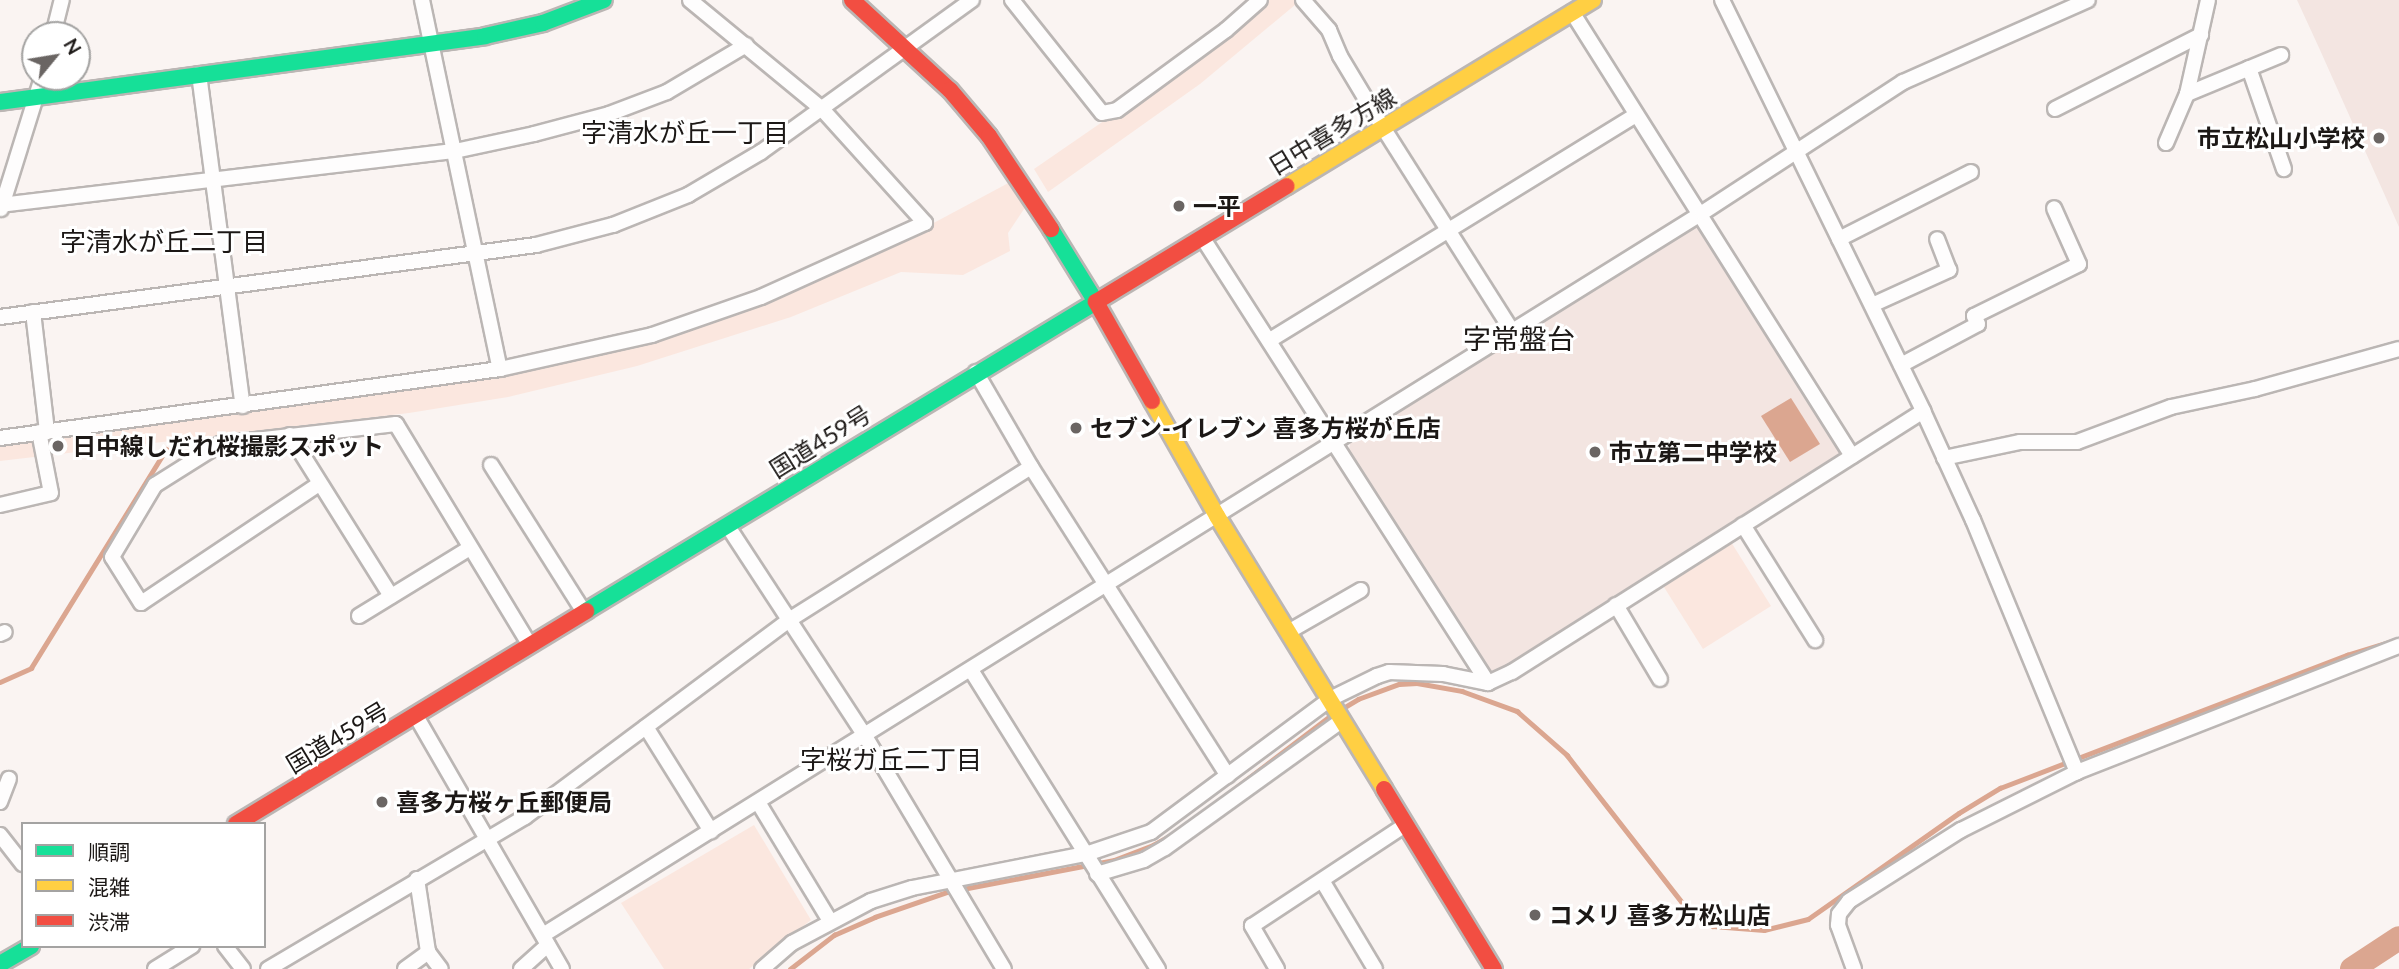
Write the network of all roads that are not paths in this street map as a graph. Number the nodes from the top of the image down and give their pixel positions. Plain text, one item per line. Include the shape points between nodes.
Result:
1 (62, 0) edge
2 (422, 0) edge
3 (604, 0) edge
4 (690, 0) edge
5 (852, 0) edge
6 (972, 0) edge
7 (1012, 0) edge
8 (1260, 0) edge
9 (1303, 0) edge
10 (1592, 0) edge
11 (1722, 0) edge
12 (2088, 0) edge
13 (2208, 0) edge
14 (1572, 12) junction
15 (57, 21) edge
16 (2201, 35) junction
17 (433, 42) junction
18 (746, 45) junction
19 (908, 48) junction
20 (2281, 55) dead end
21 (2249, 68) junction
22 (199, 74) junction
23 (38, 91) edge
24 (2187, 94) junction
25 (37, 97) junction
26 (0, 102) edge
27 (822, 109) junction
28 (2055, 109) dead end
29 (1636, 115) junction
30 (1382, 127) junction
31 (2166, 143) dead end
32 (1796, 150) junction
33 (455, 151) junction
34 (2284, 169) dead end
35 (1971, 172) dead end
36 (212, 179) junction
37 (1, 207) edge
38 (2054, 208) dead end
39 (1702, 214) junction
40 (1449, 231) junction
41 (1202, 237) junction
42 (1839, 239) junction
43 (1937, 239) dead end
44 (475, 254) junction
45 (226, 286) junction
46 (1096, 302) junction
47 (1872, 305) junction
48 (33, 312) junction
49 (0, 317) edge
50 (1512, 331) junction
51 (1270, 340) junction
52 (2399, 349) edge
53 (1901, 365) junction
54 (499, 369) junction
55 (976, 372) junction
56 (243, 405) junction
57 (1923, 411) junction
58 (43, 432) junction
59 (290, 435) junction
60 (0, 438) edge
61 (1334, 440) junction
62 (1852, 456) junction
63 (1944, 458) junction
64 (491, 466) dead end
65 (1031, 467) junction
66 (319, 485) junction
67 (0, 505) edge
68 (1217, 516) junction
69 (727, 525) junction
70 (1743, 526) junction
71 (470, 548) junction
72 (1107, 585) junction
73 (1361, 590) dead end
74 (391, 596) junction
75 (1616, 606) junction
76 (584, 612) junction
77 (359, 616) dead end
78 (789, 620) junction
79 (1288, 632) junction
80 (1815, 640) dead end
81 (530, 644) junction
82 (2399, 646) edge
83 (971, 670) junction
84 (1660, 679) dead end
85 (1488, 683) junction
86 (1330, 699) junction
87 (416, 716) junction
88 (1341, 721) junction
89 (646, 727) junction
90 (865, 736) junction
91 (2077, 772) junction
92 (1227, 776) junction
93 (9, 779) dead end
94 (0, 802) edge
95 (758, 802) junction
96 (239, 822) edge
97 (1405, 825) junction
98 (711, 831) junction
99 (0, 835) edge
100 (488, 839) junction
101 (1086, 854) junction
102 (21, 861) edge
103 (1097, 874) junction
104 (417, 879) junction
105 (949, 880) junction
106 (1323, 882) junction
107 (830, 921) junction
108 (546, 940) junction
109 (28, 948) edge
110 (189, 948) edge
111 (227, 948) edge
112 (428, 951) junction
113 (0, 964) edge
114 (155, 969) edge
115 (243, 969) edge
116 (268, 969) edge
117 (405, 969) edge
118 (441, 969) edge
119 (522, 969) edge
120 (562, 969) edge
121 (762, 969) edge
122 (1004, 969) edge
123 (1158, 969) edge
124 (1277, 969) edge
125 (1375, 969) edge
126 (1494, 969) edge
127 (1854, 969) edge

1 - 15 street
2 - 17 street
3 - 17 main road via 511,32
4 - 18 street
5 - 19 main road
6 - 19 street
7 - 8 street via 1101,113 1116,110
9 - 30 street via 1329,30
10 - 14 main road, 日中喜多方線
11 - 32 street
12 - 32 street via 1903,82
13 - 16 street
14 - 29 street
14 - 30 main road, 日中喜多方線
16 - 24 street
16 - 28 street
17 - 22 main road
17 - 33 street
18 - 27 street
18 - 33 street via 667,92 609,114
19 - 27 street
19 - 46 main road via 989,136
20 - 21 street
21 - 24 street
21 - 34 street
22 - 25 main road
22 - 36 street
23 - 25 street
24 - 31 street
25 - 26 main road
25 - 37 street
27 - 44 street via 734,169 653,210 577,236
27 - 54 street via 925,223 761,297 652,335
29 - 39 street
29 - 40 street
30 - 40 street
30 - 41 main road, 日中喜多方線
32 - 39 street
32 - 42 street
33 - 36 street
33 - 44 street
35 - 42 street
36 - 37 street
36 - 45 street
38 - 53 street via 2080,264 1974,316 1978,324
39 - 50 street
39 - 62 street
40 - 50 street
40 - 51 street
41 - 46 main road, 日中喜多方線
41 - 51 street
42 - 47 street
43 - 47 street via 1949,270
44 - 45 street
44 - 54 street
45 - 48 street
45 - 56 street
46 - 55 main road, 国道459号
46 - 68 main road
47 - 53 street
48 - 49 street
48 - 58 street
50 - 61 street
51 - 61 street
52 - 63 street via 2171,407 2077,442 2020,442
53 - 57 street
54 - 56 street
55 - 65 street
55 - 69 main road, 国道459号
56 - 58 street
57 - 62 street
57 - 63 street
58 - 60 street
58 - 67 street via 51,493
59 - 66 street
59 - 66 street via 220,444 155,485 112,557 141,603
59 - 71 street via 396,424
61 - 68 street
61 - 85 street
62 - 70 street
63 - 91 street
64 - 76 street
65 - 72 street
65 - 78 street
66 - 74 street
68 - 72 street
68 - 79 main road
69 - 76 main road, 国道459号
69 - 78 street
70 - 75 street
70 - 80 street
71 - 74 street
71 - 81 street
72 - 83 street
72 - 92 street
73 - 79 street
74 - 77 street
75 - 84 street
75 - 85 street
76 - 81 main road, 国道459号
78 - 89 street
78 - 90 street
79 - 86 main road
81 - 87 main road, 国道459号
82 - 91 street
83 - 90 street
83 - 101 street
85 - 86 street via 1443,674 1389,672
86 - 88 main road
86 - 92 street
87 - 96 main road, 国道459号
87 - 100 street
88 - 97 main road
88 - 103 street via 1165,848 1144,860
89 - 98 street
89 - 100 street
90 - 95 street
90 - 105 street
91 - 127 street via 1961,830 1849,901 1839,914 1838,925
92 - 101 street via 1151,832
93 - 94 street
95 - 98 street
95 - 107 street
97 - 106 street
97 - 126 main road
98 - 108 street
99 - 102 street
100 - 104 street
100 - 108 street
101 - 103 street
101 - 105 street
103 - 123 street
104 - 112 street
104 - 116 street
105 - 107 street via 871,901
105 - 122 street
106 - 124 street via 1252,926
106 - 125 street
107 - 121 street via 792,943
108 - 119 street
108 - 120 street
109 - 113 main road
110 - 114 street
111 - 115 street
112 - 117 street
112 - 118 street

